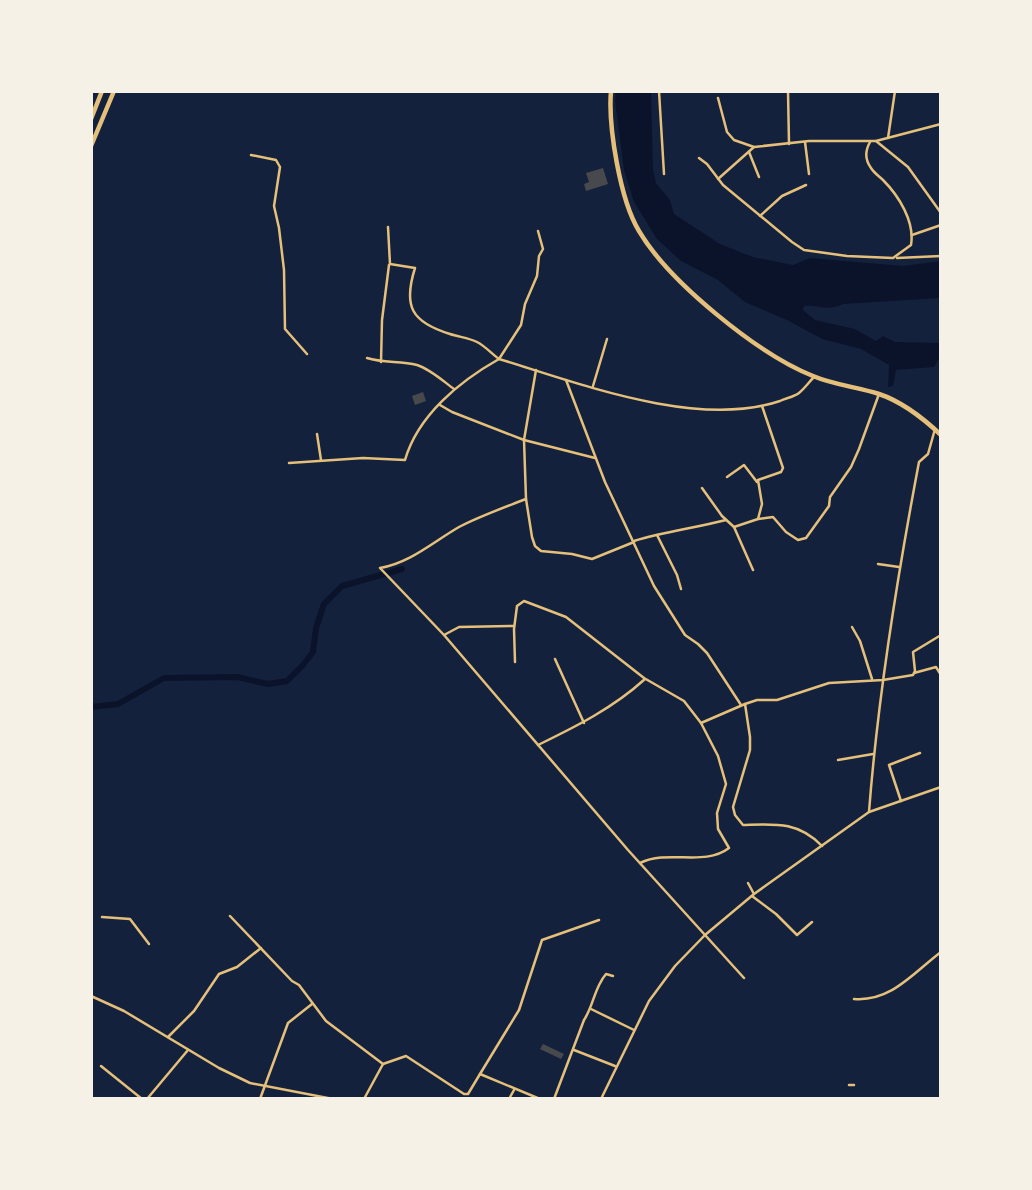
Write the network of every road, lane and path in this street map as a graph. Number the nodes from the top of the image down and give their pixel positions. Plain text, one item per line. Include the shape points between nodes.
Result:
1 (102, 91) edge
2 (114, 91) edge
3 (611, 91) edge
4 (659, 91) edge
5 (788, 91) edge
6 (895, 91) edge
7 (718, 98) dead end
8 (91, 120) edge
9 (941, 124) edge
10 (887, 138) junction
11 (876, 141) junction
12 (805, 142) junction
13 (870, 142) junction
14 (789, 144) junction
15 (91, 146) edge
16 (754, 147) junction
17 (749, 152) junction
18 (251, 155) dead end
19 (699, 158) dead end
20 (664, 174) dead end
21 (809, 174) dead end
22 (759, 177) dead end
23 (718, 179) junction
24 (806, 185) dead end
25 (941, 213) edge
26 (760, 216) junction
27 (941, 226) edge
28 (388, 227) dead end
29 (538, 231) dead end
30 (912, 235) junction
31 (941, 256) edge
32 (893, 258) junction
33 (390, 264) junction
34 (607, 339) dead end
35 (307, 354) dead end
36 (367, 358) dead end
37 (499, 359) junction
38 (381, 362) junction
39 (536, 370) junction
40 (814, 377) junction
41 (566, 380) junction
42 (593, 387) junction
43 (454, 389) junction
44 (879, 394) junction
45 (440, 405) junction
46 (762, 407) junction
47 (935, 429) junction
48 (317, 433) dead end
49 (941, 435) edge
50 (524, 440) junction
51 (596, 459) junction
52 (321, 460) junction
53 (289, 463) dead end
54 (727, 477) dead end
55 (757, 482) junction
56 (702, 488) dead end
57 (526, 499) junction
58 (758, 519) junction
59 (727, 520) junction
60 (734, 527) junction
61 (657, 535) junction
62 (634, 542) junction
63 (878, 564) dead end
64 (899, 567) junction
65 (753, 570) dead end
66 (681, 589) dead end
67 (514, 626) junction
68 (852, 627) dead end
69 (444, 635) junction
70 (941, 635) edge
71 (555, 659) dead end
72 (516, 662) dead end
73 (914, 673) junction
74 (941, 675) edge
75 (646, 679) junction
76 (872, 679) junction
77 (883, 680) junction
78 (743, 704) junction
79 (584, 723) junction
80 (701, 723) junction
81 (538, 745) junction
82 (920, 753) dead end
83 (873, 754) junction
84 (838, 760) dead end
85 (941, 787) edge
86 (901, 801) junction
87 (869, 812) junction
88 (822, 846) junction
89 (640, 863) junction
90 (748, 883) dead end
91 (753, 895) junction
92 (230, 916) dead end
93 (103, 917) dead end
94 (599, 920) dead end
95 (812, 922) dead end
96 (705, 935) junction
97 (149, 944) dead end
98 (261, 948) junction
99 (941, 952) edge
100 (613, 976) dead end
101 (744, 978) dead end
102 (91, 996) edge
103 (854, 999) dead end
104 (312, 1004) junction
105 (591, 1009) junction
106 (634, 1030) junction
107 (168, 1037) junction
108 (188, 1050) junction
109 (574, 1050) junction
110 (383, 1064) junction
111 (101, 1066) dead end
112 (615, 1066) junction
113 (480, 1074) junction
114 (849, 1084) dead end
115 (854, 1085) dead end
116 (264, 1086) junction
117 (515, 1089) junction
118 (142, 1099) edge
119 (147, 1099) edge
120 (260, 1099) edge
121 (333, 1099) edge
122 (364, 1099) edge
123 (509, 1099) edge
124 (537, 1099) edge
125 (554, 1099) edge
126 (601, 1099) edge

1 - 8 main road
2 - 15 main road
3 - 40 main road via 618,168 638,230 662,261 720,317 776,359
4 - 20 street
5 - 14 street
6 - 10 street
7 - 16 street via 727,132
9 - 10 street
10 - 11 street
11 - 13 street
11 - 25 street via 908,167
12 - 13 street
12 - 14 street
12 - 21 street
13 - 30 street via 867,160 902,205
14 - 16 street
16 - 17 street
17 - 22 street
17 - 23 street
18 - 35 street via 279,163 274,206 284,270 285,329
19 - 23 street
23 - 26 street
24 - 26 street via 782,196
26 - 32 street via 804,250
27 - 30 street
28 - 33 street
29 - 37 street via 543,249 537,276 521,326
30 - 32 street via 911,245
31 - 32 street
33 - 37 street via 415,268 409,303 422,320 476,341
33 - 38 street
34 - 42 street
36 - 38 street
37 - 39 street
37 - 43 street
38 - 43 street via 425,368
39 - 41 street
39 - 50 street
40 - 44 main road
40 - 46 street via 798,394
41 - 42 street
41 - 51 street
42 - 46 street via 712,410
43 - 45 street
44 - 47 main road via 898,401
44 - 58 street via 851,467 806,538 790,536 773,517
45 - 50 street
45 - 52 street via 421,426 405,460
46 - 55 street via 783,468
47 - 49 main road
47 - 64 street via 928,454 919,462
48 - 52 street
50 - 51 street
50 - 57 street
51 - 62 street
52 - 53 street
54 - 55 street via 744,465
55 - 58 street via 762,504
56 - 59 street
57 - 62 street via 532,537 541,551 592,559
57 - 69 street via 485,514 401,563 380,568
58 - 60 street
59 - 60 street
59 - 61 street
60 - 65 street
61 - 62 street
61 - 66 street
62 - 78 street via 654,586 685,635 702,648
63 - 64 street
64 - 77 street
67 - 69 street via 459,627
67 - 72 street
67 - 75 street via 516,611 524,601 566,617
68 - 76 street
69 - 81 street
70 - 73 street via 913,652
71 - 79 street
73 - 74 street via 936,667
73 - 77 street
75 - 79 street
75 - 80 street via 678,696
76 - 77 street
76 - 78 street via 829,683 777,700
77 - 83 street
78 - 80 street
78 - 88 street via 750,750 733,807 735,815 743,825 774,823 813,837
79 - 81 street
80 - 89 street via 726,783 717,813 718,829 729,848 693,858 654,857
81 - 89 street
82 - 86 street via 889,765
83 - 84 street
83 - 87 street
85 - 86 street
86 - 87 street
87 - 88 street
88 - 91 street
89 - 96 street
90 - 91 street
91 - 95 street via 797,935
91 - 96 street
92 - 98 street
93 - 97 street via 131,919
94 - 113 street via 542,940 519,1010
96 - 101 street
96 - 106 street via 655,992
98 - 104 street
98 - 107 street via 237,967 219,974
99 - 103 street via 886,995
100 - 105 street via 606,974 594,991
102 - 107 street
104 - 110 street via 326,1021
104 - 116 street via 288,1023
105 - 106 street
105 - 109 street
106 - 112 street
107 - 108 street
108 - 116 street
108 - 119 street
109 - 112 street
109 - 125 street
110 - 113 street via 406,1056 464,1094
110 - 122 street
111 - 118 street
112 - 126 street
113 - 117 street
114 - 115 street
116 - 120 street
116 - 121 street
117 - 123 street
117 - 124 street

